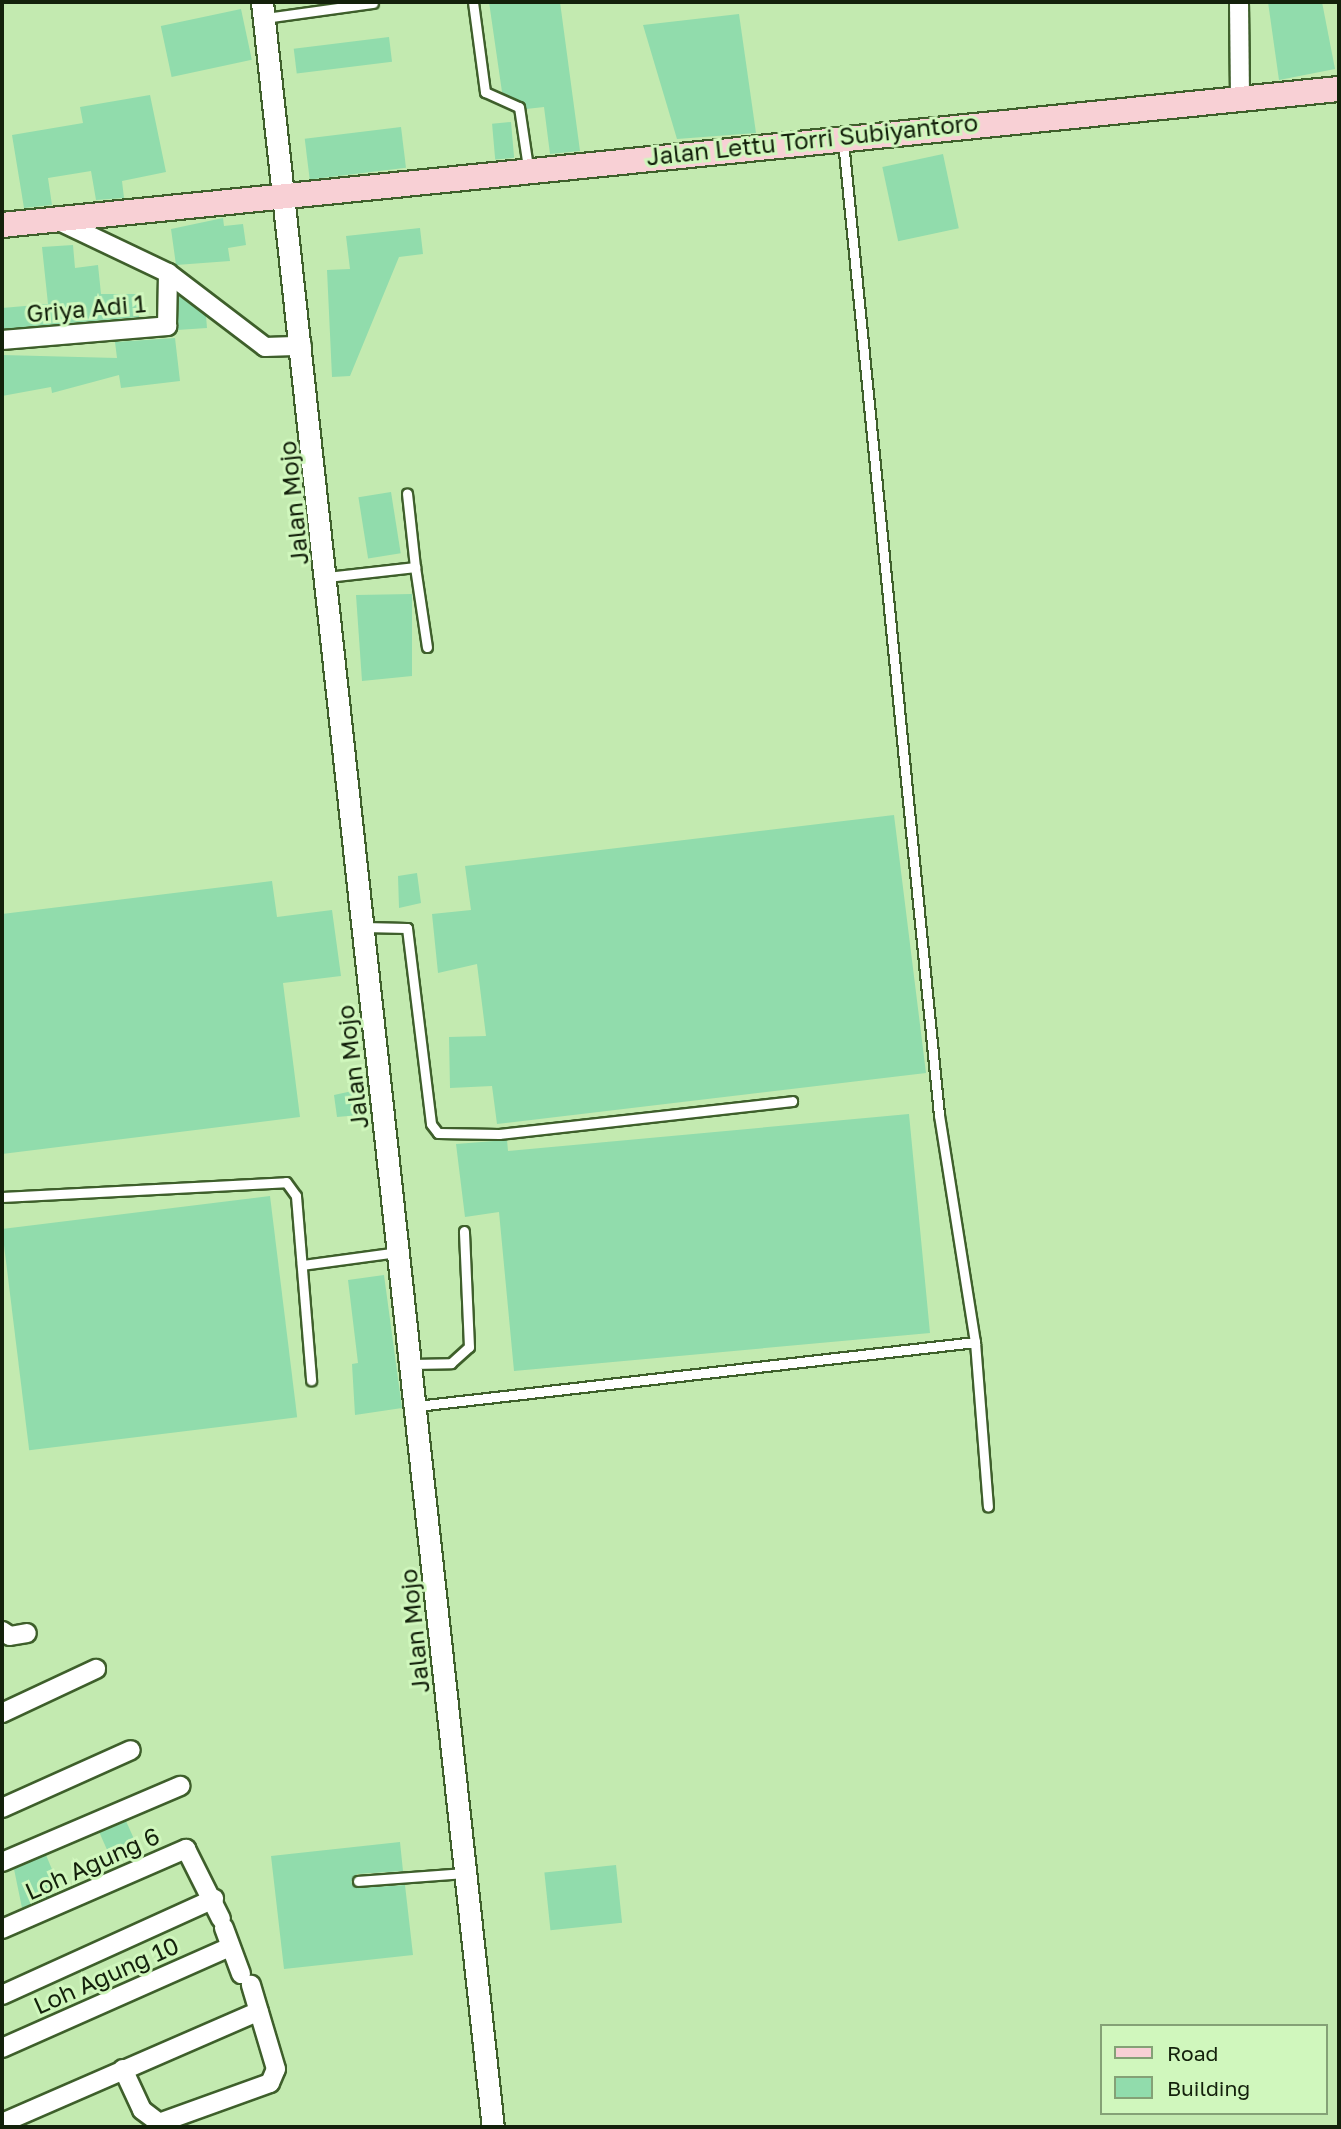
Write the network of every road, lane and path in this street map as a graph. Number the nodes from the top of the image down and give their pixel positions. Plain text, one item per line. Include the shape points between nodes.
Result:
1 (473, 2) edge
2 (1239, 2) edge
3 (373, 3) edge
4 (264, 10) edge
5 (1339, 89) edge
6 (1240, 98) junction
7 (842, 136) junction
8 (528, 167) junction
9 (285, 193) junction
10 (58, 220) junction
11 (2, 225) edge
12 (168, 274) junction
13 (2, 340) edge
14 (291, 348) junction
15 (407, 493) dead end
16 (415, 567) junction
17 (327, 576) junction
18 (427, 647) dead end
19 (362, 927) junction
20 (792, 1101) dead end
21 (2, 1196) edge
22 (464, 1231) dead end
23 (400, 1252) junction
24 (302, 1265) junction
25 (975, 1342) junction
26 (412, 1364) junction
27 (311, 1380) dead end
28 (417, 1406) junction
29 (988, 1506) dead end
30 (2, 1630) edge
31 (27, 1633) dead end
32 (96, 1669) dead end
33 (2, 1713) edge
34 (131, 1750) dead end
35 (180, 1786) dead end
36 (2, 1808) edge
37 (2, 1862) edge
38 (466, 1873) junction
39 (358, 1881) dead end
40 (214, 1899) junction
41 (2, 1929) edge
42 (230, 1947) junction
43 (2, 1995) edge
44 (259, 2011) junction
45 (2, 2048) edge
46 (123, 2069) junction
47 (2, 2123) edge
48 (493, 2127) edge

1 - 8 lane via 485,92 519,107
2 - 6 street
3 - 4 lane
4 - 9 street, Jalan Mojo
5 - 6 main road, Jalan Lettu Torri Subiyantoro
6 - 7 main road, Jalan Lettu Torri Subiyantoro
7 - 8 main road, Jalan Lettu Torri Subiyantoro
7 - 25 lane via 939,1115
8 - 9 main road, Jalan Lettu Torri Subiyantoro
9 - 10 main road, Jalan Lettu Torri Subiyantoro
9 - 14 street, Jalan Mojo
10 - 11 main road, Jalan Lettu Torri Subiyantoro
10 - 12 street, Griya Adi 1
12 - 13 street, Griya Adi 1 via 167,326
12 - 14 street via 265,347
14 - 17 street, Jalan Mojo
15 - 16 lane
16 - 17 lane
16 - 18 lane
17 - 19 street, Jalan Mojo
19 - 20 lane via 407,928 431,1124 438,1133 499,1134
19 - 23 street, Jalan Mojo
21 - 24 lane via 276,1178 296,1196
22 - 26 lane via 470,1347 451,1363
23 - 24 lane
23 - 26 street, Jalan Mojo
24 - 27 lane
25 - 28 lane
25 - 29 lane
26 - 28 street, Jalan Mojo
28 - 38 street, Jalan Mojo
30 - 31 street via 10,1636
32 - 33 street
34 - 36 street
35 - 37 street
38 - 39 lane
38 - 48 street, Jalan Mojo
40 - 41 street, Loh Agung 6 via 187,1849
40 - 42 street, Loh Agung 6
40 - 43 street
42 - 44 street, Loh Agung 6
42 - 45 street, Loh Agung 10
44 - 46 street
44 - 46 street, Loh Agung 6 via 276,2069 270,2083 159,2123 142,2110
46 - 47 street

